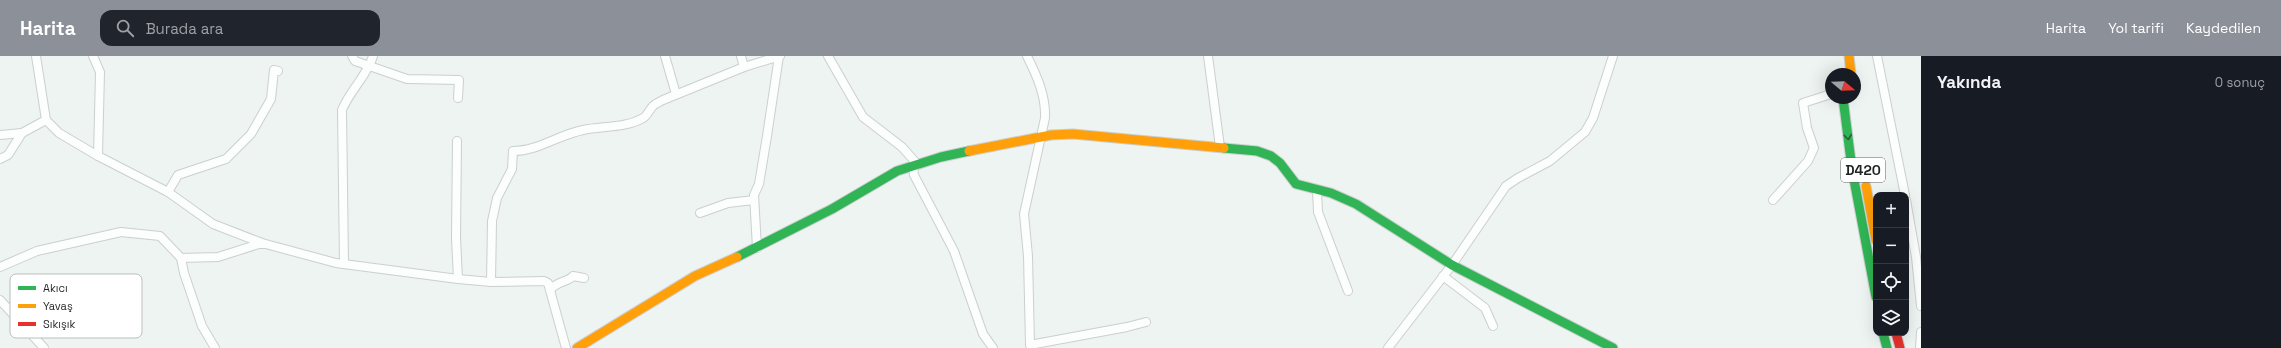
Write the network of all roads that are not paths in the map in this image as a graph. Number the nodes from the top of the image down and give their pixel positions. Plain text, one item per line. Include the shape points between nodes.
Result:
1 (36, 56) edge
2 (94, 56) edge
3 (352, 56) edge
4 (373, 56) edge
5 (665, 56) edge
6 (741, 56) edge
7 (779, 56) edge
8 (828, 56) edge
9 (1027, 56) edge
10 (1208, 56) edge
11 (1613, 56) edge
12 (1841, 56) edge
13 (1849, 56) edge
14 (1877, 56) edge
15 (369, 67) junction
16 (744, 67) junction
17 (1842, 68) edge
18 (1850, 68) edge
19 (278, 71) dead end
20 (676, 94) junction
21 (1825, 96) edge
22 (458, 98) dead end
23 (1844, 104) edge
24 (46, 120) junction
25 (22, 133) junction
26 (0, 135) edge
27 (1040, 137) junction
28 (457, 141) dead end
29 (1220, 147) junction
30 (98, 156) junction
31 (0, 159) edge
32 (915, 166) junction
33 (1863, 173) dead end
34 (1317, 190) junction
35 (168, 192) junction
36 (1904, 192) edge
37 (754, 200) junction
38 (1773, 200) dead end
39 (700, 213) dead end
40 (1909, 217) edge
41 (1874, 228) edge
42 (262, 243) junction
43 (757, 248) junction
44 (181, 258) junction
45 (344, 264) junction
46 (1452, 265) junction
47 (0, 267) edge
48 (1443, 276) junction
49 (584, 278) dead end
50 (458, 279) junction
51 (1920, 280) edge
52 (1873, 281) edge
53 (491, 282) junction
54 (550, 290) junction
55 (1348, 291) dead end
56 (0, 300) edge
57 (1921, 306) edge
58 (10, 311) edge
59 (1146, 322) dead end
60 (1493, 326) dead end
61 (1921, 332) edge
62 (1884, 336) edge
63 (1897, 336) edge
64 (35, 338) edge
65 (1030, 347) edge
66 (44, 348) edge
67 (215, 348) edge
68 (566, 348) edge
69 (577, 348) edge
70 (993, 348) edge
71 (1388, 348) edge
72 (1613, 348) edge
73 (1887, 348) edge
74 (1900, 348) edge
75 (1920, 348) edge

1 - 24 street
2 - 30 street via 100,72
3 - 15 street via 355,61
4 - 15 street
5 - 20 street
6 - 16 street
7 - 16 street
7 - 37 street via 768,136
8 - 32 street via 863,117 902,147
9 - 27 street via 1037,76 1045,105 1045,118
10 - 29 street
11 - 46 street via 1593,118 1585,132 1550,161 1506,186
12 - 17 main road
13 - 18 main road
14 - 36 street
15 - 22 street via 407,79 459,80
15 - 45 street via 349,94 342,110
16 - 20 street
19 - 35 street via 274,70 272,75 271,98 251,134 226,159 178,175
20 - 53 street via 652,106 643,118 602,128 581,130 541,146 513,151 512,169 497,198 492,221
21 - 38 street via 1803,103 1807,128 1814,148 1808,161
23 -> 52 main road, D420 via 1852,170
24 - 25 street
24 - 30 street via 58,133
25 - 26 street
25 - 31 street via 8,156
27 - 29 main road via 1073,134
27 - 32 main road via 941,157
27 - 65 street via 1024,214 1028,256
28 - 50 street
29 - 34 main road via 1257,151 1272,156 1296,184
30 - 35 street
32 - 43 main road via 897,171
32 - 70 street via 914,175 954,251 984,334
33 - 41 main road, D420
34 - 46 main road via 1356,204
34 - 55 street via 1318,212
35 - 42 street via 213,224
37 - 39 street via 728,203
37 - 43 street
40 - 51 street
42 - 44 street via 218,257
42 - 45 street
43 - 69 main road via 695,276
44 - 47 street via 160,236 121,232 37,251
44 - 67 street via 202,326
45 - 50 street
46 - 48 street
46 - 72 main road
48 - 60 street via 1485,308
48 - 71 street
49 - 54 street via 573,276 559,281
50 - 53 street
51 - 57 street
53 - 54 street via 544,281 548,283
54 - 68 street
56 - 58 street
59 - 65 street
61 - 75 street
62 - 73 main road
63 - 74 main road
64 - 66 street

